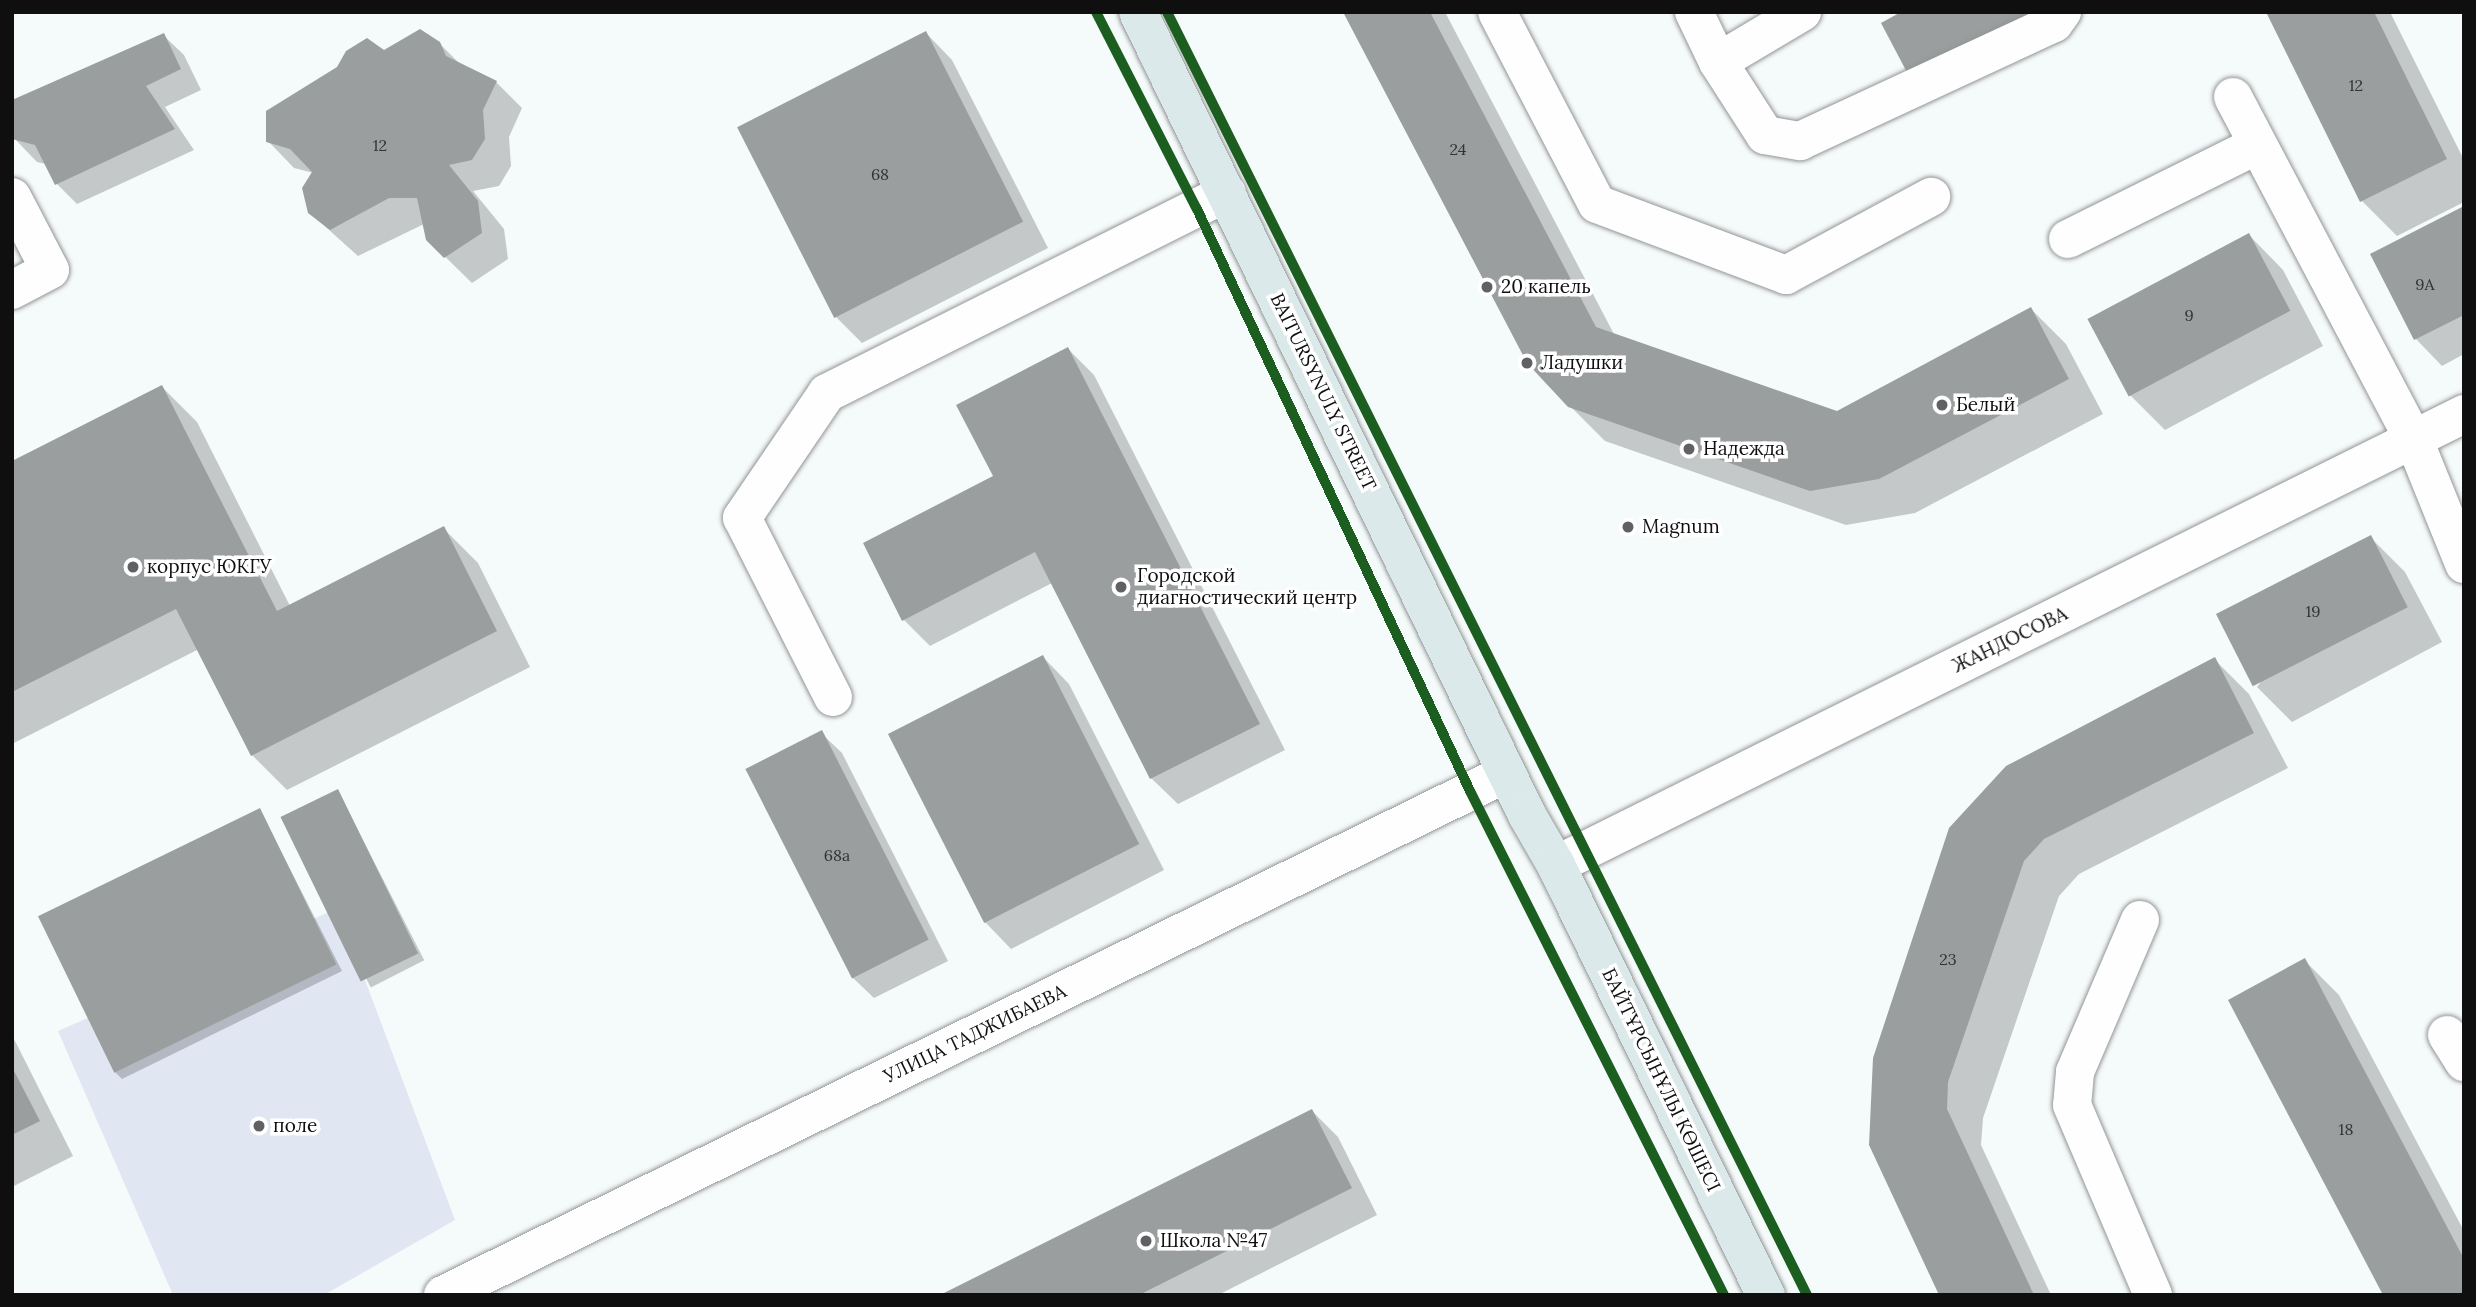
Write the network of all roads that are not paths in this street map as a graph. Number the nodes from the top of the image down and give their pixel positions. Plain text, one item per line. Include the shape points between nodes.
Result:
1 (1138, 12) edge
2 (1497, 12) edge
3 (1694, 12) edge
4 (1802, 12) edge
5 (2062, 12) edge
6 (1718, 62) junction
7 (2233, 97) dead end
8 (2257, 145) junction
9 (1227, 193) junction
10 (12, 197) edge
11 (1931, 197) dead end
12 (2067, 239) dead end
13 (12, 290) edge
14 (2464, 414) edge
15 (2414, 440) junction
16 (2464, 564) edge
17 (833, 697) dead end
18 (1507, 773) junction
19 (1556, 865) junction
20 (2140, 920) dead end
21 (443, 1295) edge
22 (1766, 1295) edge
23 (2153, 1295) edge

1 - 9 main road, BAITURSYNULY STREET
2 - 11 street via 1597,204 1786,275
3 - 6 street
4 - 6 street
5 - 6 street via 2054,23 1800,141 1765,135
7 - 8 street
8 - 12 street
8 - 15 street
9 - 17 street via 827,393 742,518
9 - 18 main road, BAITURSYNULY STREET
10 - 13 street via 50,270
14 - 15 street, ЖАНДОСОВА
15 - 16 street
15 - 19 street, ЖАНДОСОВА
18 - 19 main road, BAITURSYNULY STREET
18 - 21 street, УЛИЦА ТАДЖИБАЕВА
19 - 22 main road, БАЙТҰРСЫНҰЛЫ КӨШЕСІ
20 - 23 street via 2075,1072 2072,1105

